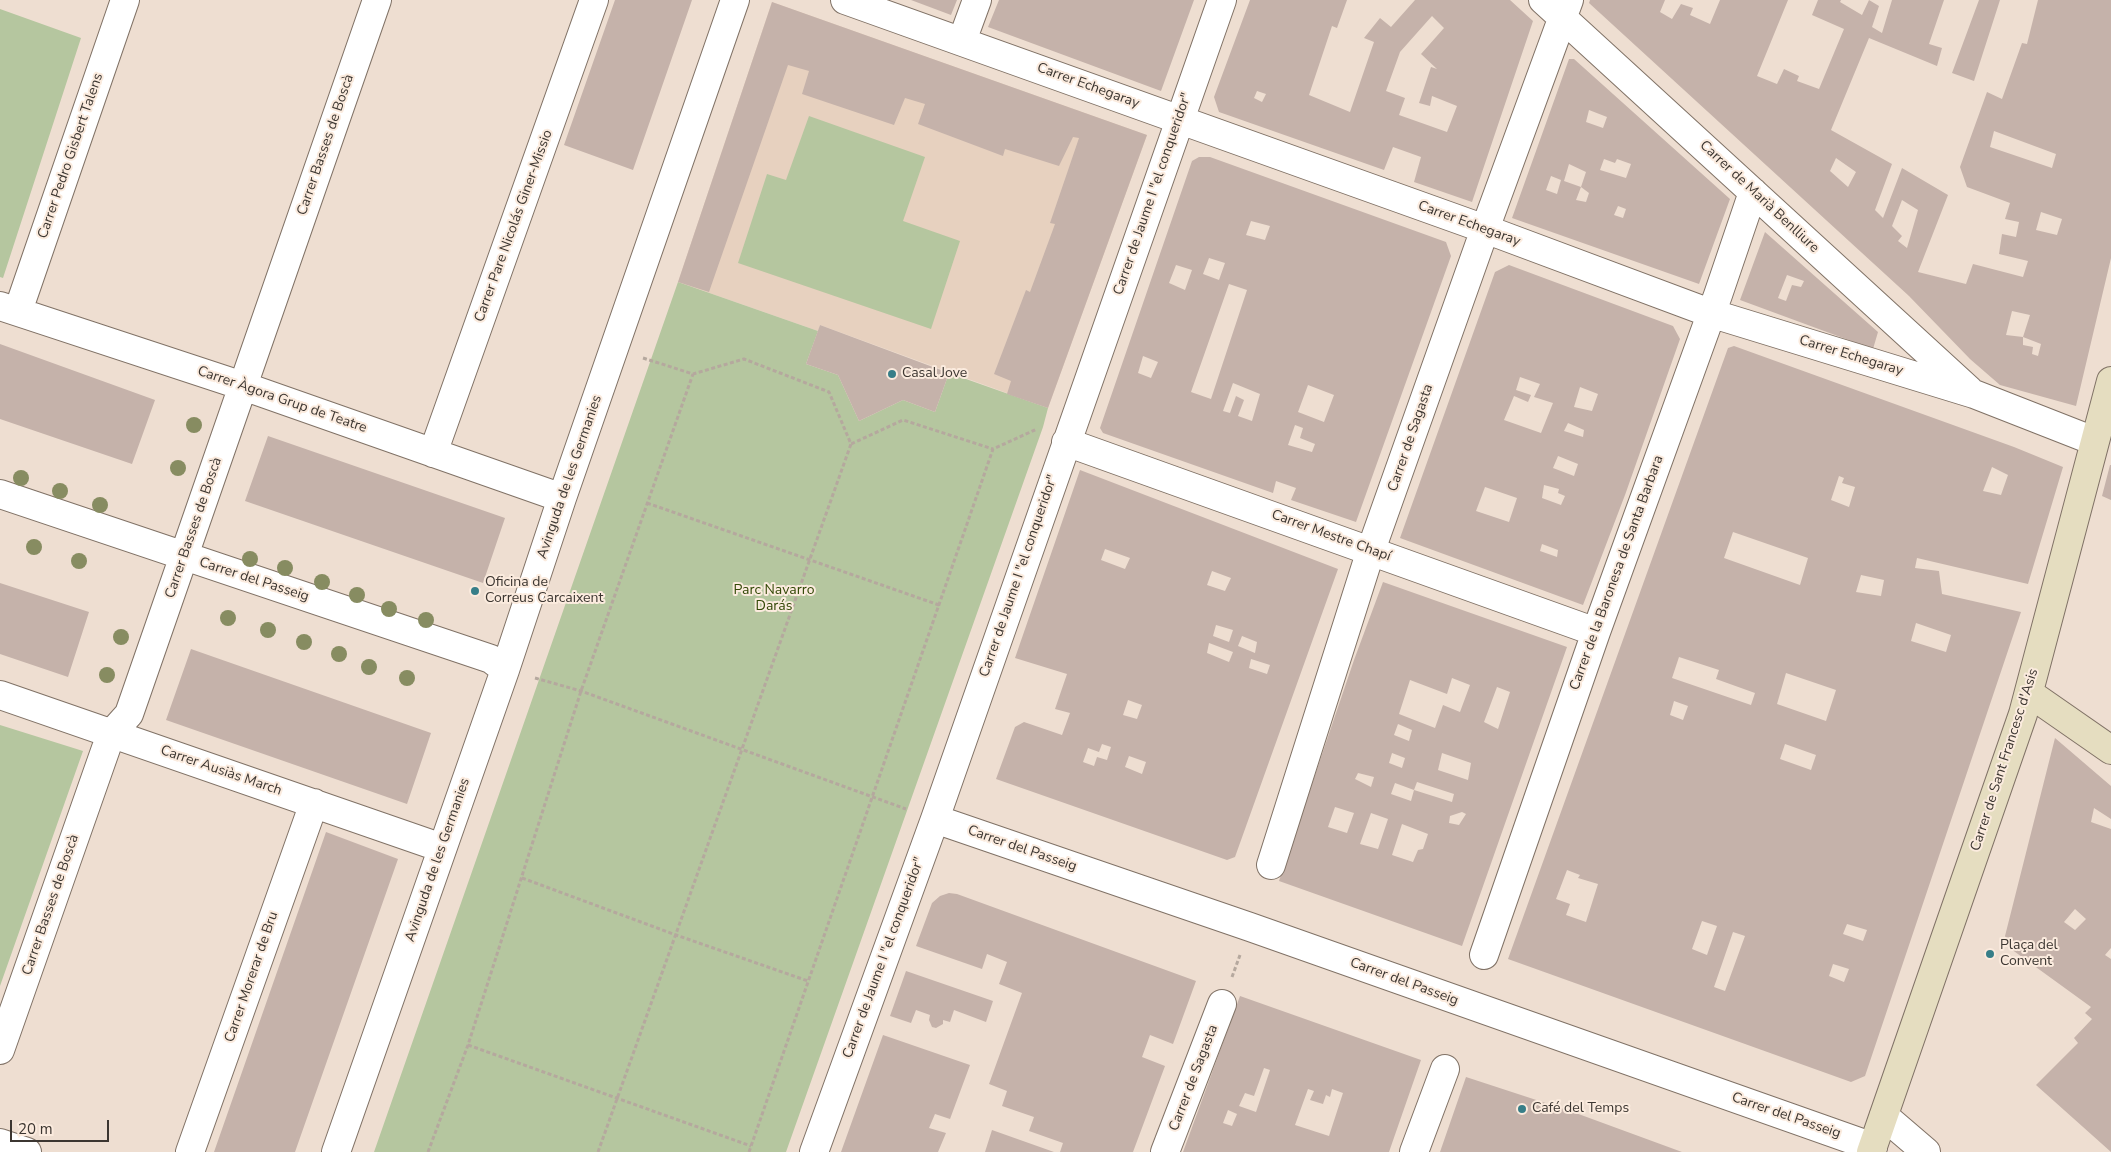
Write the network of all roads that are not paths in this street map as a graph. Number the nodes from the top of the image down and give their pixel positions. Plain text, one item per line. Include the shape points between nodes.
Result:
1 (125, 0) edge
2 (377, 0) edge
3 (594, 0) edge
4 (735, 0) edge
5 (845, 0) edge
6 (978, 0) edge
7 (1222, 0) edge
8 (1558, 5) edge
9 (962, 41) junction
10 (1180, 120) junction
11 (1753, 192) junction
12 (1484, 229) junction
13 (9, 309) edge
14 (1710, 313) junction
15 (2111, 381) edge
16 (243, 386) junction
17 (1974, 394) junction
18 (2094, 441) junction
19 (1066, 442) junction
20 (433, 453) junction
21 (0, 494) edge
22 (562, 498) junction
23 (1371, 550) junction
24 (185, 557) junction
25 (1596, 632) junction
26 (505, 670) junction
27 (2029, 693) junction
28 (0, 695) edge
29 (111, 734) junction
30 (2111, 750) edge
31 (314, 803) junction
32 (935, 819) junction
33 (442, 848) junction
34 (1271, 865) dead end
35 (1484, 955) dead end
36 (1222, 1004) dead end
37 (0, 1050) edge
38 (1445, 1069) dead end
39 (1884, 1116) junction
40 (0, 1143) edge
41 (1872, 1150) edge
42 (27, 1152) edge
43 (190, 1152) edge
44 (336, 1152) edge
45 (814, 1152) edge
46 (1165, 1152) edge
47 (1414, 1152) edge
48 (1926, 1152) edge

1 - 13 street, Carrer Pedro Gisbert Talens
2 - 16 street, Carrer Basses de Boscà
3 - 20 street, Carrer Pare Nicolás Giner-Missio
4 - 22 street, Avinguda de les Germanies
5 - 9 street, Carrer Echegaray
6 - 9 street
7 - 10 street, Carrer de Jaume I "el conqueridor"
8 - 11 street, Carrer de Marià Benlliure
8 - 12 street, Carrer de Sagasta
9 - 10 street, Carrer Echegaray
10 - 12 street, Carrer Echegaray
10 - 19 street, Carrer de Jaume I "el conqueridor"
11 - 14 street, Carrer de la Baronesa de Santa Barbara
11 - 17 street, Carrer de Marià Benlliure
12 - 14 street, Carrer Echegaray
12 - 23 street, Carrer de Sagasta
13 - 16 street, Carrer Àgora Grup de Teatre
14 - 17 street, Carrer Echegaray
14 - 25 street, Carrer de la Baronesa de Santa Barbara
15 - 18 street, Carrer de Sant Francesc d'Asis
16 - 20 street, Carrer Àgora Grup de Teatre
16 - 24 street, Carrer Basses de Boscà
17 - 18 street, Carrer Echegaray
18 - 27 street, Carrer de Sant Francesc d'Asis
19 - 23 street, Carrer Mestre Chapí
19 - 32 street, Carrer de Jaume I "el conqueridor"
20 - 22 street, Carrer Àgora Grup de Teatre
21 - 24 street, Carrer del Passeig
22 - 26 street, Avinguda de les Germanies
23 - 25 street, Carrer Mestre Chapí
23 - 34 street, Carrer de Sagasta
24 - 26 street, Carrer del Passeig via 492,659
24 - 29 street, Carrer Basses de Boscà via 129,714
25 - 35 street, Carrer de la Baronesa de Santa Barbara
26 - 33 street, Avinguda de les Germanies
27 - 30 street
27 - 39 street, Carrer de Sant Francesc d'Asis
28 - 29 street, Carrer Ausiàs March
29 - 31 street, Carrer Ausiàs March
29 - 37 street, Carrer Basses de Boscà
31 - 33 street, Carrer Ausiàs March
31 - 43 street, Carrer Morerar de Bru
32 - 41 street, Carrer del Passeig via 1259,930
32 - 45 street, Carrer de Jaume I "el conqueridor"
33 - 44 street, Avinguda de les Germanies
36 - 46 street, Carrer de Sagasta
38 - 47 street
39 - 41 street, Carrer de Sant Francesc d'Asis
39 - 48 street
40 - 42 street

